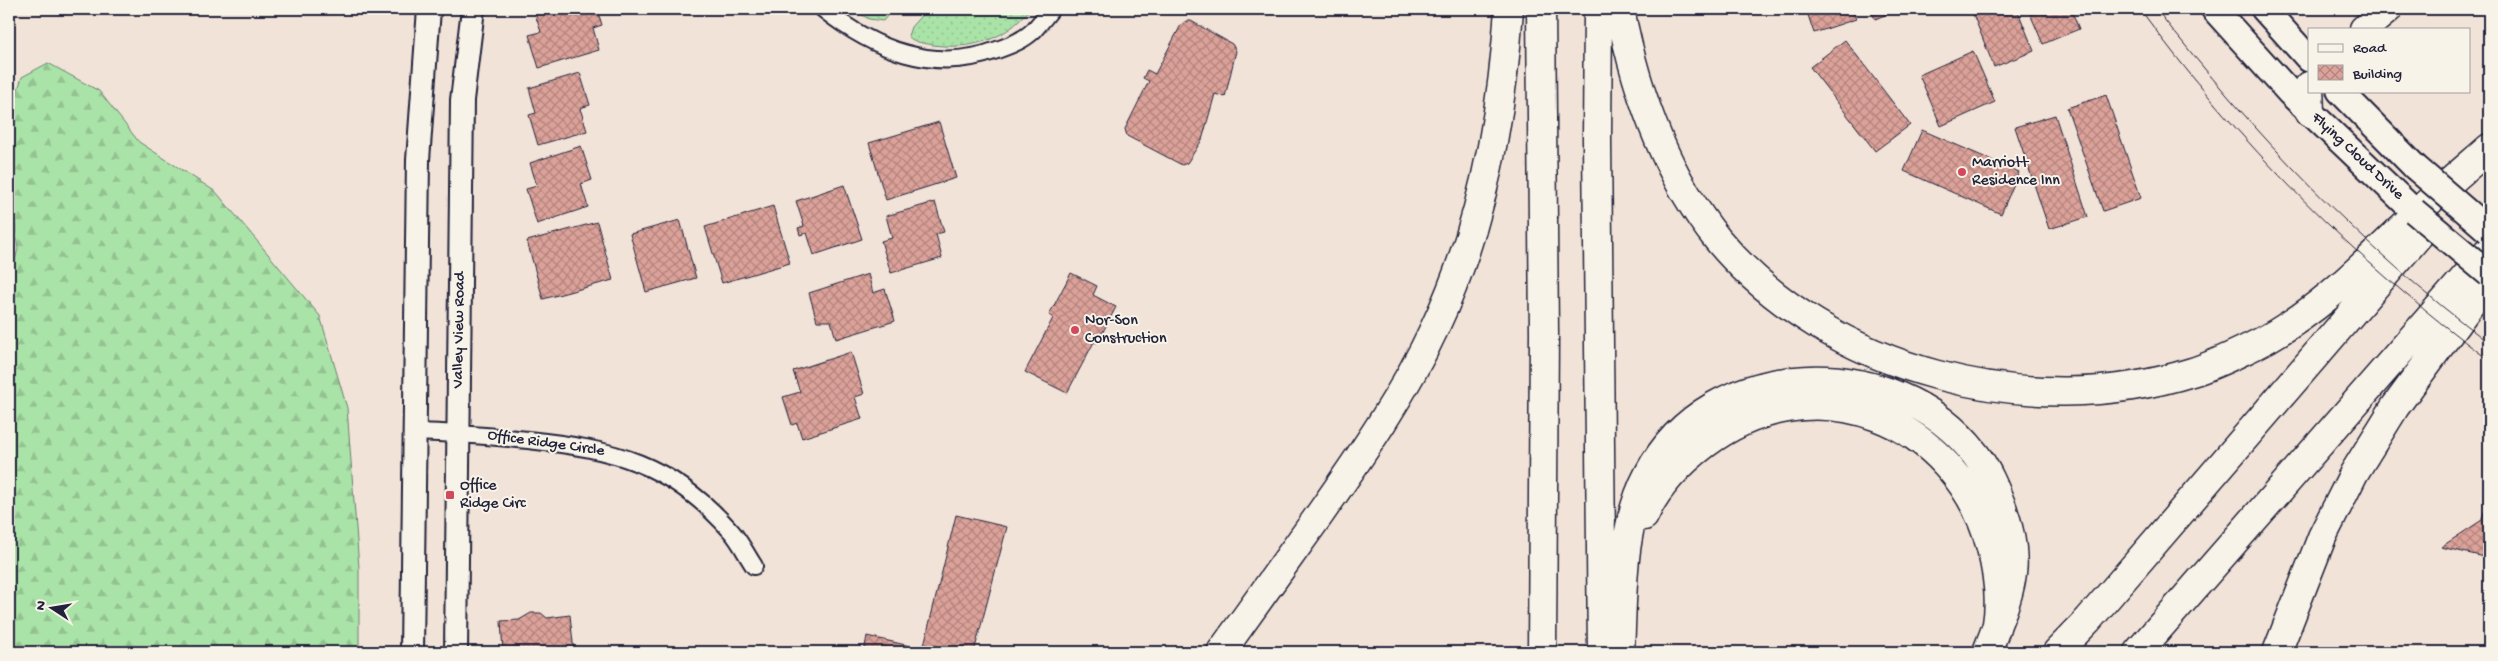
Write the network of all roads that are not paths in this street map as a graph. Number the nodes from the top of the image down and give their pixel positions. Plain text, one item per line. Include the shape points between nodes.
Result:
1 (429, 9) edge
2 (473, 9) edge
3 (823, 9) edge
4 (1051, 9) edge
5 (1509, 9) edge
6 (1541, 9) edge
7 (1598, 9) edge
8 (1620, 9) edge
9 (2214, 9) edge
10 (2264, 9) edge
11 (2388, 9) edge
12 (2365, 28) edge
13 (2308, 58) edge
14 (2341, 92) edge
15 (2310, 100) edge
16 (2489, 148) edge
17 (2489, 154) edge
18 (2489, 231) edge
19 (2489, 250) edge
20 (2489, 274) edge
21 (2489, 280) edge
22 (414, 432) junction
23 (458, 433) junction
24 (754, 566) dead end
25 (2300, 596) junction
26 (412, 652) edge
27 (456, 652) edge
28 (1221, 652) edge
29 (1542, 652) edge
30 (1602, 652) edge
31 (1620, 652) edge
32 (1987, 652) edge
33 (2056, 652) edge
34 (2138, 652) edge
35 (2277, 652) edge
36 (2292, 652) edge

1 - 22 main road via 418,160
2 - 23 main road, Valley View Road via 462,100
3 - 4 street via 849,29 886,48 936,60 967,59 1016,43 1034,30
5 - 28 highway via 1506,53 1488,173 1463,258 1435,327 1401,394 1357,462
6 - 29 highway
7 - 30 highway
8 - 16 highway via 1642,99 1662,152 1688,197 1719,240 1752,275 1794,309 1838,336 1933,375 1980,385 2031,391 2135,385 2193,372 2253,346 2305,316 2368,262
9 - 15 main road, Flying Cloud Drive via 2246,46
10 - 13 main road
11 - 12 highway
14 - 18 main road, Flying Cloud Drive, bridge via 2415,167
15 - 20 main road, Flying Cloud Drive, bridge via 2393,192
17 - 33 highway via 2088,620
19 - 34 highway
21 - 25 highway via 2396,407 2354,472 2322,536
22 - 23 street, Office Ridge Circle
22 - 26 main road
23 - 24 street, Office Ridge Circle via 580,445 639,462 671,479 701,501 732,532
23 - 27 main road, Valley View Road
25 - 35 highway
25 - 36 highway
31 - 32 highway via 1624,564 1647,510 1669,478 1692,454 1747,418 1801,406 1837,406 1890,422 1938,454 1962,482 1985,526 1995,562 1997,624

